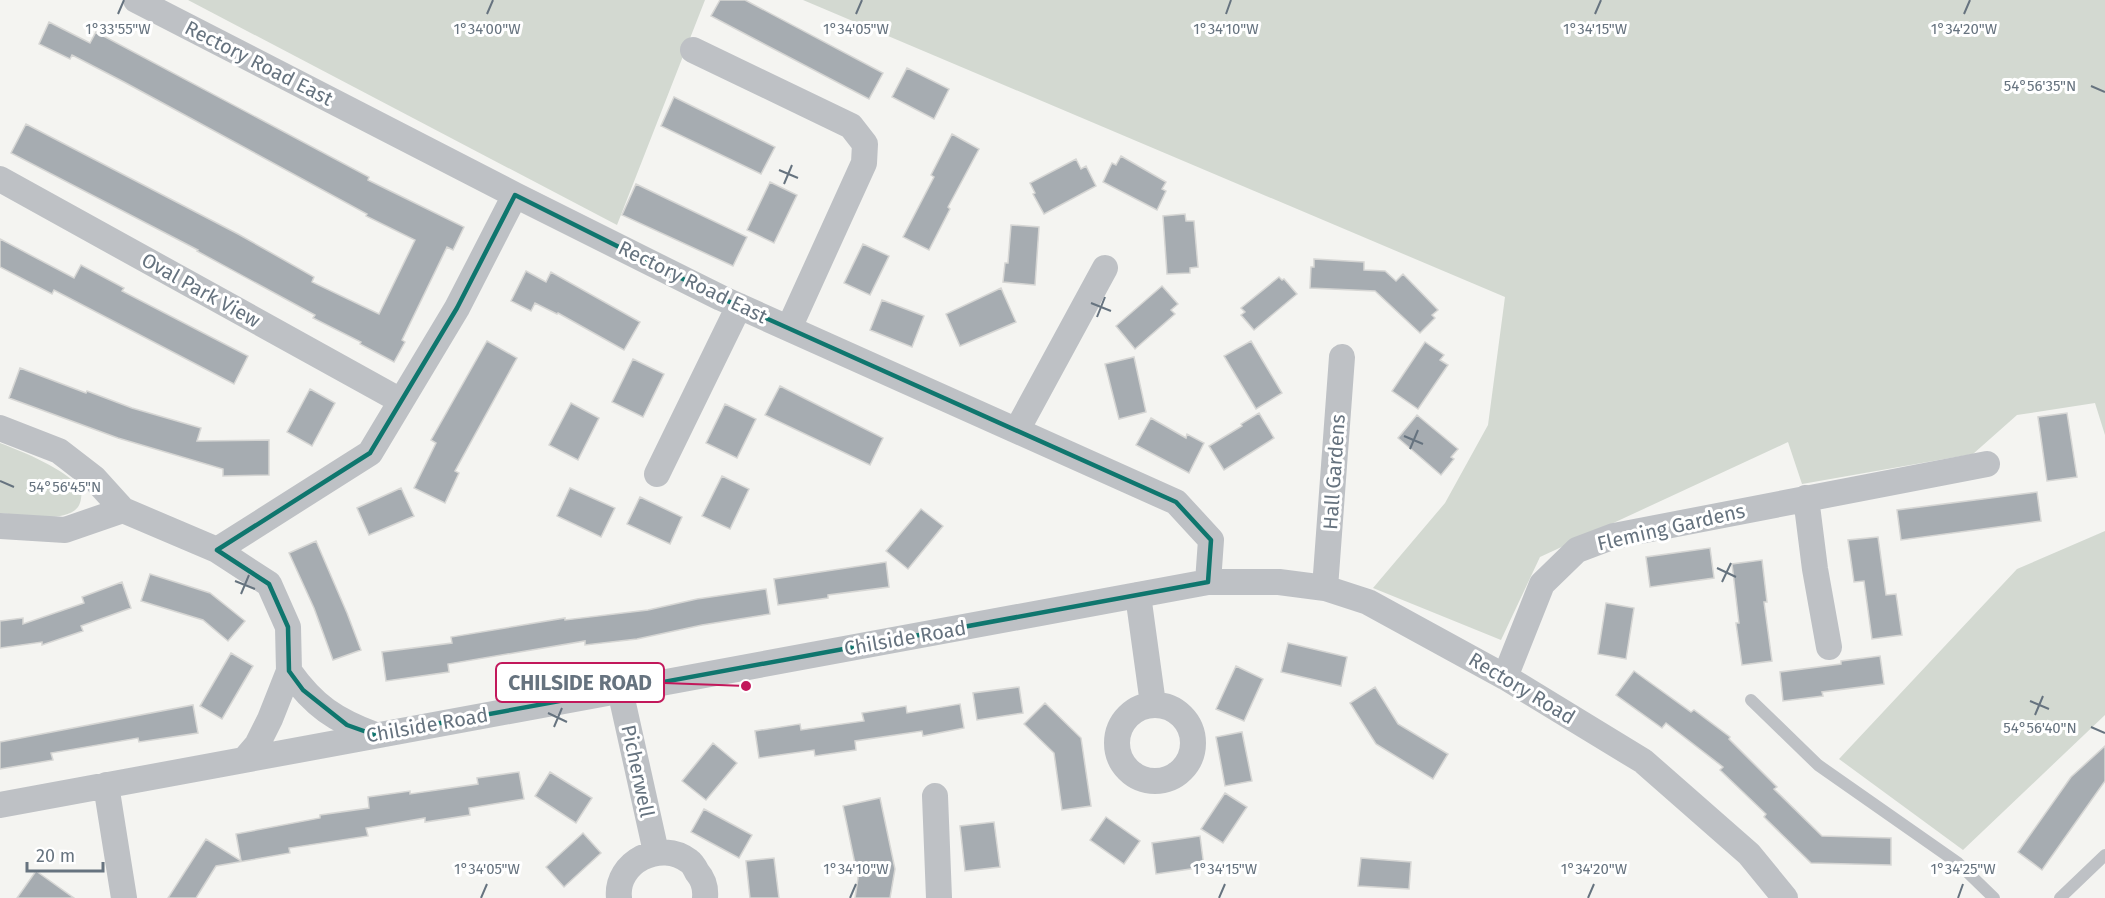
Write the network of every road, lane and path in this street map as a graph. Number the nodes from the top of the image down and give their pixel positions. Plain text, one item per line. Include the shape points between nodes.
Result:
1 (136, 0) edge
2 (693, 50) dead end
3 (0, 179) edge
4 (515, 195) junction
5 (1105, 268) dead end
6 (739, 306) junction
7 (789, 328) junction
8 (1342, 357) dead end
9 (401, 401) junction
10 (0, 428) edge
11 (1017, 430) junction
12 (1987, 464) dead end
13 (657, 474) dead end
14 (1806, 498) junction
15 (123, 510) junction
16 (0, 526) edge
17 (217, 550) junction
18 (1208, 582) junction
19 (1325, 588) junction
20 (1138, 595) junction
21 (1829, 647) dead end
22 (289, 671) junction
23 (1505, 677) junction
24 (620, 690) junction
25 (1751, 699) dead end
26 (1153, 704) dead end
27 (375, 735) junction
28 (245, 759) junction
29 (106, 785) junction
30 (935, 796) dead end
31 (0, 805) edge
32 (656, 852) junction
33 (2105, 855) edge
34 (124, 898) edge
35 (619, 898) edge
36 (705, 898) edge
37 (939, 898) edge
38 (1785, 898) edge
39 (1994, 898) edge
40 (2060, 898) edge

1 - 4 street, Rectory Road East
2 - 7 street via 851,126 865,144 864,163
3 - 9 street, Oval Park View
4 - 6 street, Rectory Road East
4 - 9 street via 457,308
5 - 11 street
6 - 7 street, Rectory Road East
6 - 13 street
7 - 11 street, Rectory Road East
8 - 19 street, Hall Gardens
9 - 17 street via 370,453
10 - 15 street via 59,451 94,478
11 - 18 street, Rectory Road East via 1176,502 1211,540
12 - 14 street, Fleming Gardens
14 - 21 street
14 - 23 street, Fleming Gardens via 1614,536 1577,550 1542,584
15 - 16 street via 65,530
15 - 17 street
17 - 22 street via 269,584 288,627
18 - 19 street, Rectory Road via 1279,582
18 - 20 street, Chilside Road
19 - 23 street, Rectory Road via 1368,602
20 - 24 street, Chilside Road
20 - 26 street
22 - 27 street via 324,708 347,725
22 - 28 street via 270,720
23 - 38 street, Rectory Road via 1643,761 1749,855
24 - 27 street, Chilside Road
24 - 32 street, Picherwell
25 - 39 lane via 1818,765 1958,863
27 - 28 street, Chilside Road
28 - 29 street, Chilside Road
29 - 31 street, Chilside Road
29 - 34 street
30 - 37 street
32 - 35 street via 629,866 621,879
32 - 36 street via 676,854 689,861 703,879
33 - 40 lane

